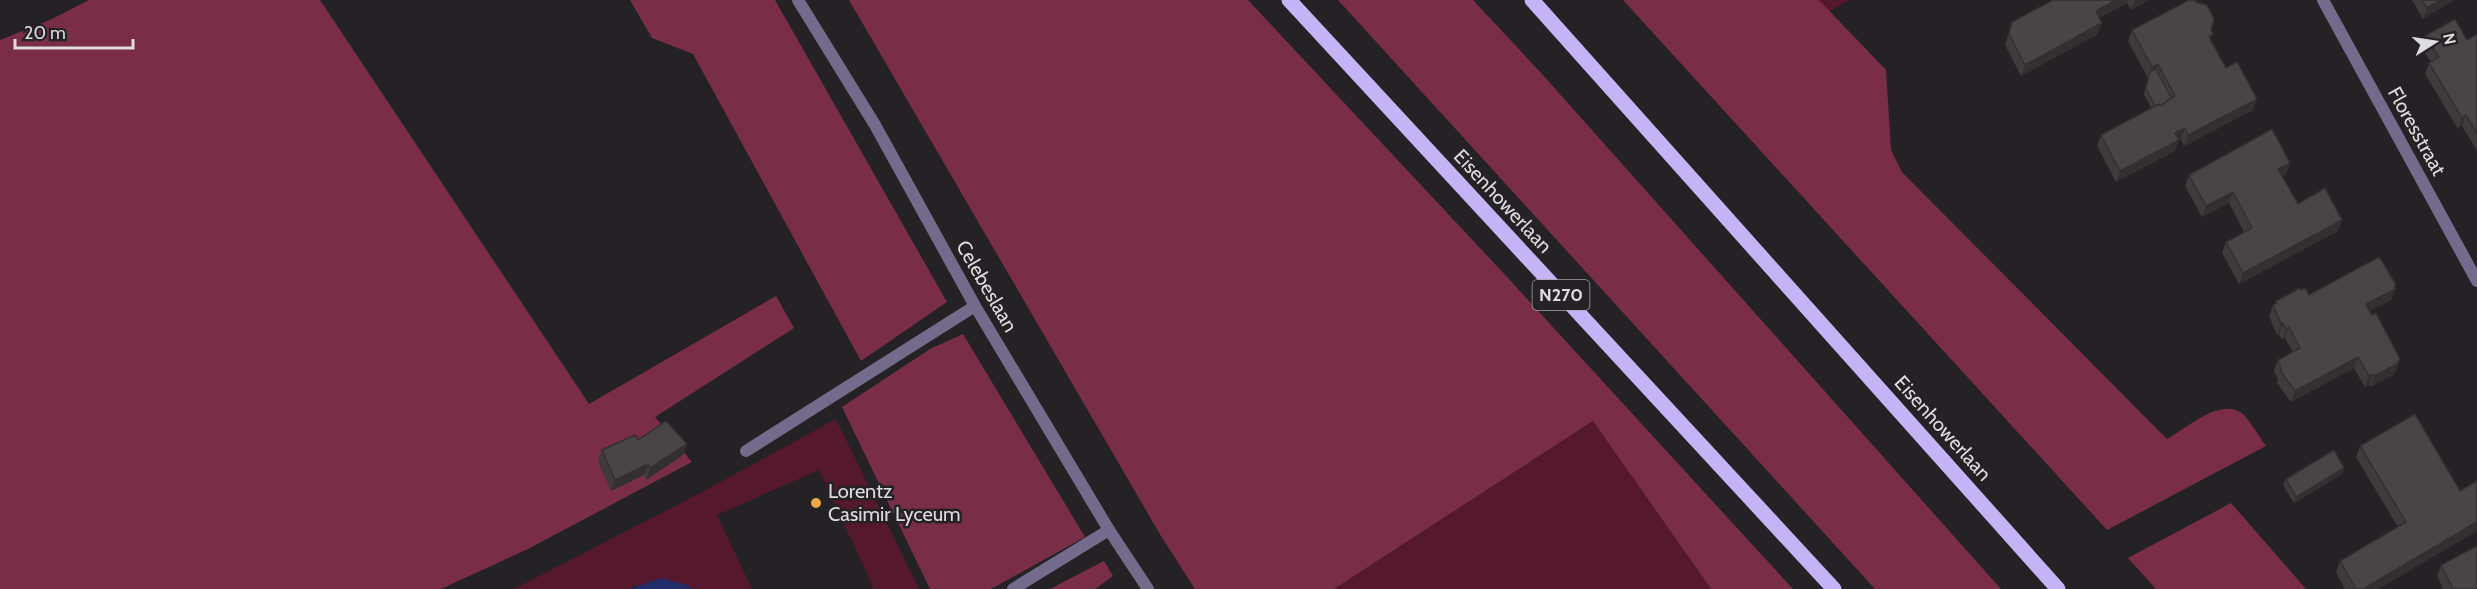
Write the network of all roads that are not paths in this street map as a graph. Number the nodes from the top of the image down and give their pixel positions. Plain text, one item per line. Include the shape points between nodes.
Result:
1 (798, 0) edge
2 (1289, 0) edge
3 (1532, 0) edge
4 (2323, 0) edge
5 (2477, 281) edge
6 (975, 306) junction
7 (746, 452) dead end
8 (1110, 530) junction
9 (1013, 589) edge
10 (1148, 589) edge
11 (1834, 589) edge
12 (2058, 589) edge

1 - 6 street, Celebeslaan via 875,125
2 - 11 main road, Eisenhowerlaan / N270
3 - 12 main road, Eisenhowerlaan
4 - 5 street, Floresstraat
6 - 7 street
6 - 8 street, Celebeslaan
8 - 9 street
8 - 10 street, Celebeslaan

